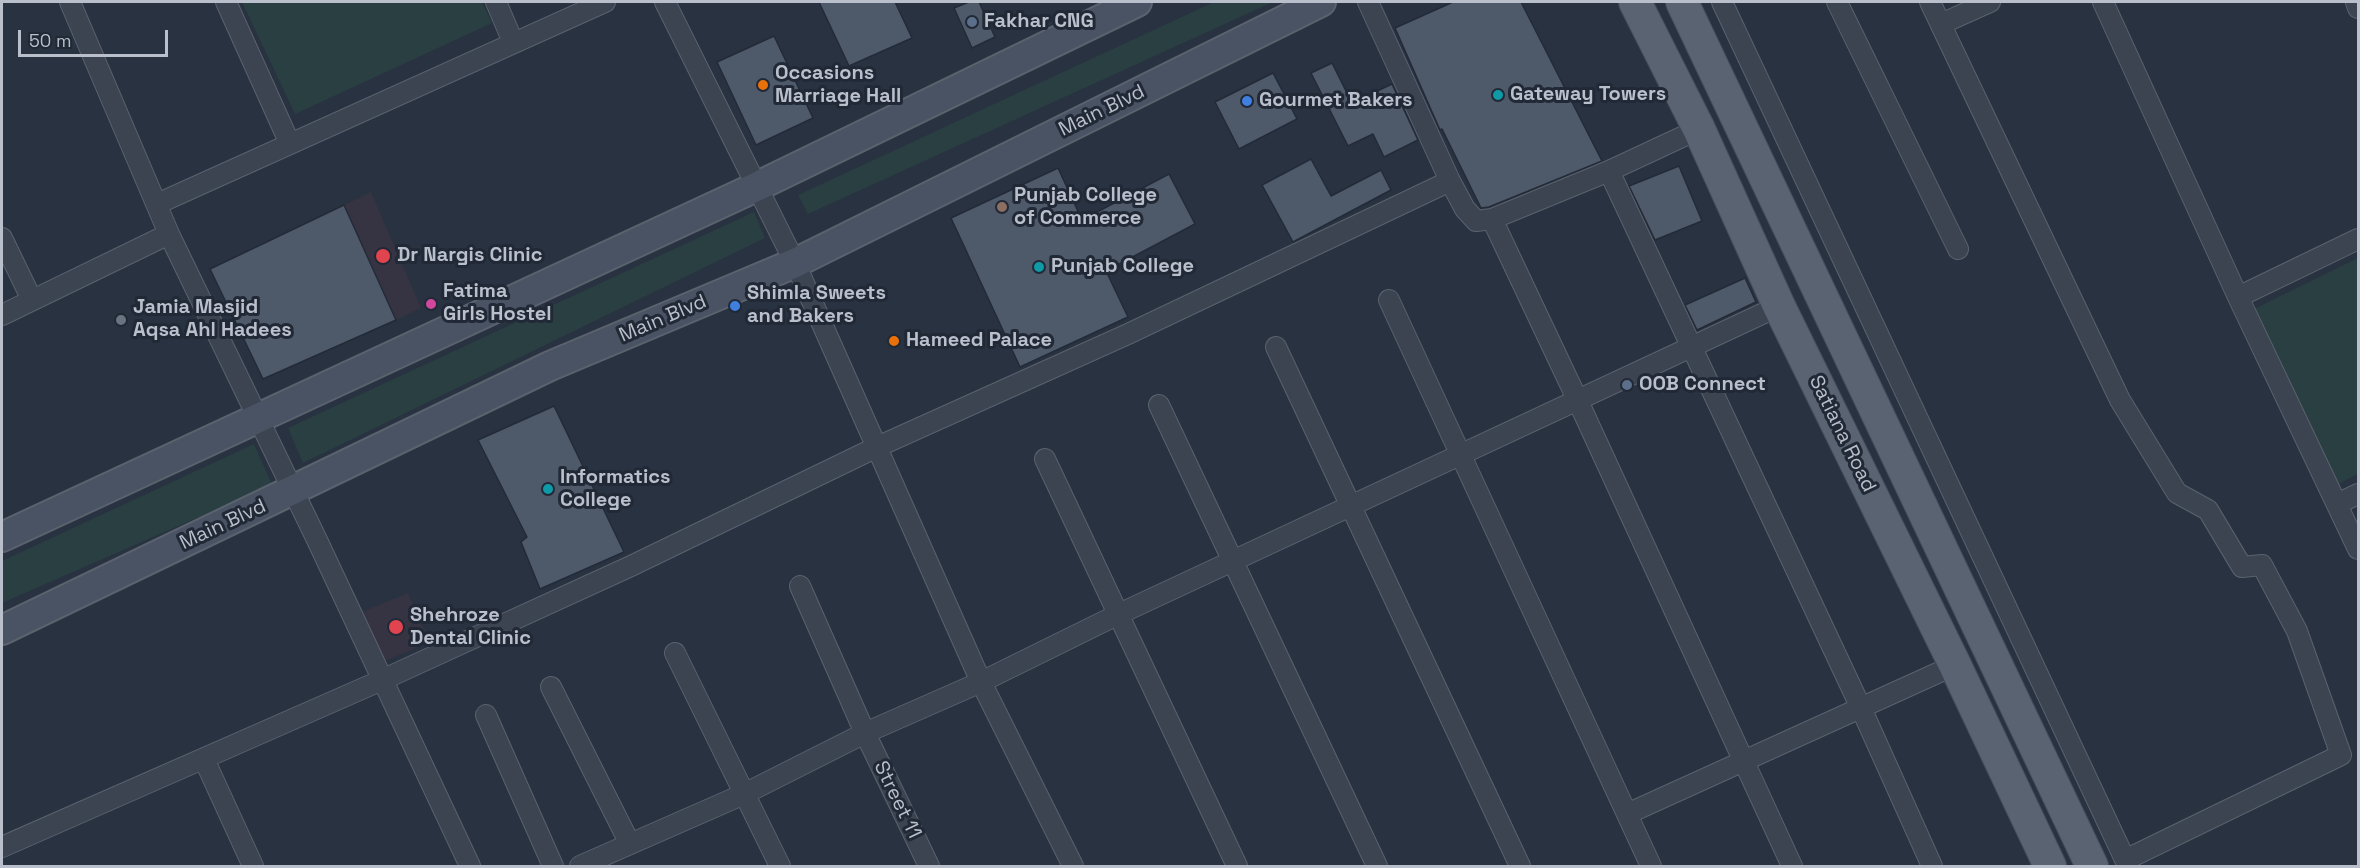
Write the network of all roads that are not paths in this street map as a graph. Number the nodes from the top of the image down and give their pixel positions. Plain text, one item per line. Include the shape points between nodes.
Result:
1 (70, 2) edge
2 (226, 2) edge
3 (496, 2) edge
4 (606, 2) edge
5 (665, 2) edge
6 (1137, 2) edge
7 (1321, 2) edge
8 (1368, 2) edge
9 (1635, 2) edge
10 (1682, 2) edge
11 (1722, 2) edge
12 (1837, 2) edge
13 (1930, 2) edge
14 (1990, 2) edge
15 (2103, 2) edge
16 (2356, 2) edge
17 (2358, 8) edge
18 (1941, 24) junction
19 (513, 42) junction
20 (1699, 129) junction
21 (290, 144) junction
22 (1609, 171) junction
23 (1450, 181) junction
24 (756, 187) junction
25 (157, 204) junction
26 (1492, 219) junction
27 (169, 234) junction
28 (2, 238) edge
29 (2358, 239) edge
30 (1958, 249) dead end
31 (795, 263) junction
32 (2238, 297) junction
33 (32, 300) junction
34 (1389, 300) dead end
35 (1779, 306) junction
36 (2, 315) edge
37 (1692, 345) junction
38 (1276, 347) dead end
39 (1578, 401) junction
40 (1159, 405) dead end
41 (258, 417) junction
42 (877, 447) junction
43 (1461, 455) junction
44 (1044, 459) dead end
45 (293, 491) junction
46 (2358, 494) edge
47 (2337, 504) junction
48 (1350, 506) junction
49 (2, 537) edge
50 (2358, 549) edge
51 (1233, 561) junction
52 (800, 586) dead end
53 (1119, 614) junction
54 (2, 630) edge
55 (675, 653) dead end
56 (1954, 664) junction
57 (382, 680) junction
58 (981, 682) junction
59 (551, 687) dead end
60 (1861, 708) junction
61 (486, 715) dead end
62 (865, 733) junction
63 (204, 759) junction
64 (1741, 760) junction
65 (744, 794) junction
66 (1627, 814) junction
67 (2, 847) edge
68 (622, 854) edge
69 (2127, 863) edge
70 (253, 867) edge
71 (470, 867) edge
72 (553, 867) edge
73 (580, 867) edge
74 (780, 867) edge
75 (929, 867) edge
76 (1073, 867) edge
77 (1237, 867) edge
78 (1377, 867) edge
79 (1520, 867) edge
80 (1651, 867) edge
81 (1791, 867) edge
82 (1932, 867) edge
83 (2050, 867) edge
84 (2092, 867) edge

1 - 25 street
2 - 21 street
3 - 19 street
4 - 19 street
5 - 24 street
6 - 24 main road
7 - 31 main road, Main Blvd
8 - 23 street
9 - 20 main road, Satiana Road
10 - 84 main road, Satiana Road
11 - 69 street
12 - 30 street
13 - 18 street
14 - 18 street
15 - 32 street
16 - 17 street
18 - 69 street via 2120,400 2177,493 2208,510 2242,567 2262,564 2297,631 2341,755
19 - 21 street
20 - 22 street
20 - 35 main road, Satiana Road
21 - 25 street
22 - 26 street
22 - 37 street
23 - 26 street via 1476,221
23 - 42 street via 1128,334
24 - 31 street
24 - 41 main road
25 - 27 street
26 - 39 street
27 - 33 street
27 - 41 street
28 - 33 street
29 - 32 street
31 - 42 street
31 - 45 main road, Main Blvd via 550,366
32 - 47 street
33 - 36 street
34 - 43 street
35 - 37 street
35 - 56 main road, Satiana Road
37 - 39 street
37 - 60 street
38 - 48 street
39 - 43 street
39 - 64 street
40 - 51 street
41 - 45 street
41 - 49 main road
42 - 57 street
42 - 58 street
43 - 48 street
43 - 66 street
44 - 53 street
45 - 54 main road, Main Blvd
45 - 57 street
46 - 47 street
47 - 50 street
48 - 51 street
48 - 79 street
51 - 53 street
51 - 78 street
52 - 62 street, Street 11
53 - 58 street
53 - 77 street
55 - 65 street
56 - 60 street
56 - 83 main road, Satiana Road
57 - 63 street
57 - 71 street
58 - 62 street
58 - 76 street
59 - 68 street
60 - 64 street
60 - 82 street
61 - 72 street
62 - 65 street
62 - 75 street, Street 11
63 - 67 street
63 - 70 street
64 - 66 street
64 - 81 street
65 - 68 street
65 - 74 street
66 - 80 street
68 - 73 street

